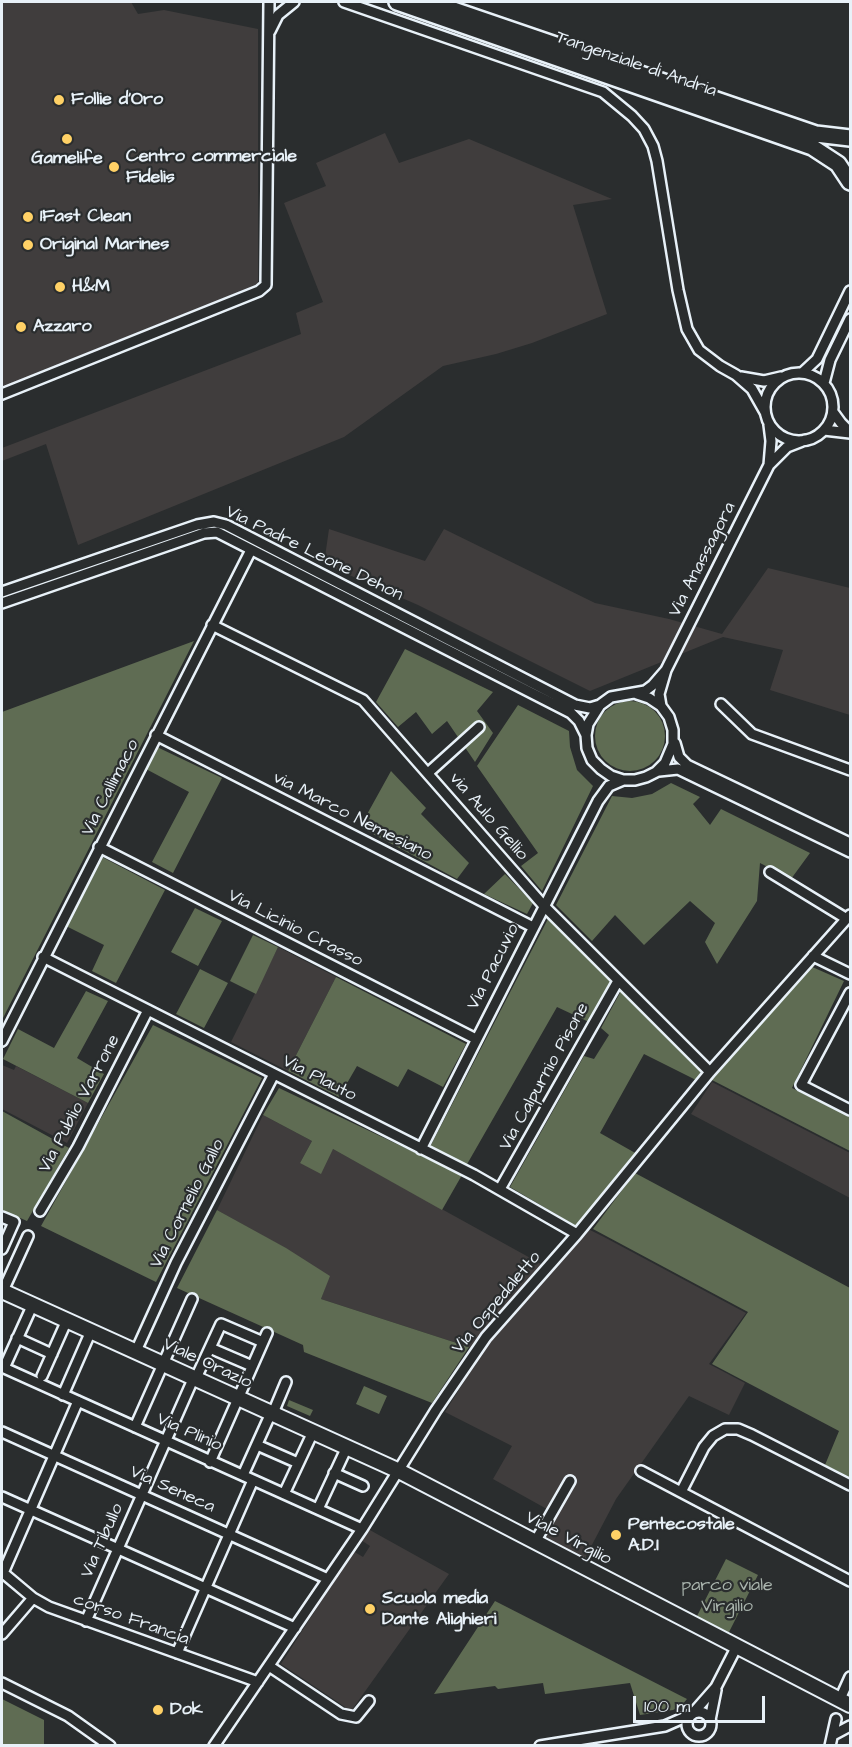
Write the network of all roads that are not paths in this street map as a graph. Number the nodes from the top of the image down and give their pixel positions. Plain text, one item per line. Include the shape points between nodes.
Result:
1 (269, 2) edge
2 (276, 2) edge
3 (284, 2) edge
4 (294, 2) edge
5 (344, 2) edge
6 (397, 2) edge
7 (430, 2) edge
8 (278, 15) junction
9 (268, 33) junction
10 (850, 138) edge
11 (850, 182) edge
12 (850, 291) edge
13 (850, 319) edge
14 (802, 373) junction
15 (736, 375) junction
16 (783, 377) junction
17 (824, 383) junction
18 (2, 394) edge
19 (765, 412) junction
20 (833, 412) junction
21 (769, 423) junction
22 (824, 430) junction
23 (850, 432) edge
24 (806, 440) junction
25 (769, 465) junction
26 (251, 550) junction
27 (2, 592) edge
28 (2, 603) edge
29 (212, 625) junction
30 (666, 669) junction
31 (637, 694) junction
32 (721, 704) dead end
33 (600, 705) junction
34 (661, 706) junction
35 (479, 727) dead end
36 (673, 730) junction
37 (156, 735) junction
38 (586, 735) junction
39 (592, 759) junction
40 (850, 770) edge
41 (656, 772) junction
42 (428, 773) junction
43 (623, 780) junction
44 (598, 801) junction
45 (850, 843) edge
46 (99, 847) junction
47 (850, 852) edge
48 (770, 872) dead end
49 (544, 906) junction
50 (849, 917) edge
51 (533, 927) junction
52 (813, 956) junction
53 (43, 957) junction
54 (850, 974) edge
55 (618, 981) junction
56 (850, 993) edge
57 (147, 1011) junction
58 (476, 1039) junction
59 (2, 1041) edge
60 (710, 1072) junction
61 (274, 1074) junction
62 (850, 1110) edge
63 (421, 1149) junction
64 (500, 1189) junction
65 (40, 1211) dead end
66 (2, 1217) edge
67 (577, 1234) junction
68 (28, 1236) dead end
69 (2, 1249) edge
70 (2, 1254) edge
71 (16, 1261) junction
72 (2, 1291) edge
73 (192, 1299) dead end
74 (33, 1304) junction
75 (67, 1320) junction
76 (91, 1331) junction
77 (17, 1338) junction
78 (210, 1348) junction
79 (136, 1351) junction
80 (52, 1354) junction
81 (164, 1364) junction
82 (252, 1366) junction
83 (3, 1368) edge
84 (42, 1376) dead end
85 (195, 1378) junction
86 (286, 1382) dead end
87 (63, 1395) junction
88 (238, 1398) junction
89 (78, 1401) junction
90 (272, 1413) junction
91 (135, 1427) junction
92 (2, 1432) edge
93 (313, 1432) junction
94 (166, 1441) junction
95 (257, 1445) junction
96 (347, 1447) junction
97 (54, 1455) junction
98 (210, 1462) junction
99 (298, 1463) junction
100 (397, 1470) junction
101 (641, 1471) dead end
102 (334, 1473) junction
103 (243, 1476) junction
104 (253, 1480) junction
105 (570, 1481) dead end
106 (850, 1485) edge
107 (363, 1486) dead end
108 (681, 1492) junction
109 (284, 1494) junction
110 (142, 1495) junction
111 (2, 1497) edge
112 (30, 1509) junction
113 (318, 1509) junction
114 (362, 1529) junction
115 (229, 1534) junction
116 (535, 1542) junction
117 (118, 1548) junction
118 (2, 1572) edge
119 (328, 1579) junction
120 (850, 1581) edge
121 (206, 1587) junction
122 (33, 1598) junction
123 (86, 1622) junction
124 (295, 1628) junction
125 (2, 1634) edge
126 (738, 1646) junction
127 (177, 1653) junction
128 (269, 1666) junction
129 (850, 1677) edge
130 (258, 1682) junction
131 (2, 1683) edge
132 (716, 1687) junction
133 (369, 1701) dead end
134 (845, 1702) edge
135 (692, 1714) junction
136 (836, 1719) dead end
137 (710, 1720) junction
138 (850, 1725) edge
139 (665, 1726) junction
140 (706, 1734) junction
141 (693, 1737) edge
142 (831, 1743) edge
143 (110, 1746) edge
144 (214, 1746) edge
145 (540, 1746) edge
146 (705, 1746) edge

1 - 9 street
2 - 9 street
3 - 8 street
4 - 8 street
5 - 15 street via 603,92 632,116 644,129 657,161 687,329 699,350
6 - 11 main road, Tangenziale di Andria via 812,147 838,164
7 - 10 main road, Tangenziale di Andria via 816,134
8 - 9 street
9 - 18 street via 266,285
12 - 14 street via 817,359
13 - 17 street via 830,360
14 - 16 street
14 - 17 street
15 - 16 street via 764,381
15 - 19 street via 757,395
16 - 19 street via 769,391
17 - 20 street via 830,391
19 - 21 street
20 - 22 street
20 - 23 street
21 - 24 street via 785,438
21 - 25 street, Via Anassagora
22 - 23 street
22 - 24 street
24 - 25 street, Via Anassagora via 788,447
25 - 30 street, Via Anassagora
26 - 28 street, Via Padre Leone Dehon via 217,532 204,532
26 - 29 street, Via Callimaco
26 - 38 street, Via Padre Leone Dehon via 571,712
27 - 33 street, Via Padre Leone Dehon via 214,522 575,705
29 - 37 street, Via Callimaco
29 - 42 street, via Aulo Gellio via 363,700
30 - 31 street, Via Anassagora via 653,685
30 - 34 street, Via Anassagora via 659,694
31 - 33 street via 624,693
31 - 34 street
32 - 40 street via 752,734
33 - 38 street
34 - 36 street
35 - 42 street
36 - 41 street via 670,754
36 - 45 street via 679,757 687,765
37 - 46 street, Via Callimaco
37 - 51 street, via Marco Nemesiano
38 - 39 street
39 - 43 street via 601,770
39 - 44 street, Via Pacuvio via 603,779
41 - 43 street
41 - 47 street via 678,769
42 - 49 street, via Aulo Gellio
43 - 44 street, Via Pacuvio via 609,786
44 - 49 street, Via Pacuvio
46 - 53 street, Via Callimaco
46 - 58 street, Via Licinio Crasso
48 - 50 street
49 - 51 street, Via Pacuvio
49 - 55 street, via Aulo Gellio
50 - 52 street, Via Ospedaletto
51 - 58 street, Via Pacuvio
52 - 54 street
52 - 60 street, Via Ospedaletto
53 - 57 street, Via Plauto
53 - 59 street, Via Callimaco
55 - 60 street, via Aulo Gellio
55 - 64 street, Via Calpurnio Pisone
56 - 62 street via 801,1085
57 - 61 street, Via Plauto
57 - 65 street, Via Publio Varrone via 78,1147
58 - 63 street, Via Pacuvio
60 - 67 street, Via Ospedaletto
61 - 63 street, Via Plauto
61 - 79 street, Via Cornelio Gallo via 176,1263
63 - 64 street, Via Plauto
64 - 67 street, Via Plauto
66 - 69 street via 14,1222
67 - 100 street, Via Ospedaletto via 486,1337
68 - 71 street
70 - 71 street
71 - 72 street
72 - 74 street, Viale Orazio
73 - 81 street
74 - 75 street, Viale Orazio
74 - 77 street
75 - 76 street, Viale Orazio
75 - 80 street
76 - 79 street, Viale Orazio
76 - 87 street
77 - 80 street
77 - 83 street
78 - 82 street
78 - 82 street, Via Tibullo via 221,1324 265,1338
78 - 85 street, Via Tibullo
79 - 81 street, Viale Orazio
80 - 84 street
81 - 85 street, Viale Orazio
81 - 91 street
82 - 88 street
83 - 87 street, Via Plinio
85 - 88 street, Viale Orazio
85 - 94 street, Via Tibullo
86 - 90 street
87 - 89 street, Via Plinio
88 - 90 street, Viale Orazio
88 - 98 street
89 - 91 street, Via Plinio
89 - 97 street
90 - 93 street, Viale Orazio
90 - 95 street
91 - 94 street, Via Plinio
92 - 97 street, Via Seneca
93 - 96 street, Viale Orazio
93 - 99 street
94 - 98 street, Via Plinio
94 - 110 street, Via Tibullo
95 - 99 street
95 - 103 street
96 - 100 street, Viale Orazio
96 - 102 street
97 - 110 street, Via Seneca
97 - 112 street
98 - 103 street, Via Plinio
99 - 109 street
100 - 114 street, Via Ospedaletto
100 - 116 street, Viale Virgilio
101 - 108 street
102 - 107 street
102 - 113 street
103 - 104 street, Via Plinio
104 - 109 street, Via Plinio
104 - 115 street
105 - 116 street
106 - 108 street via 752,1435 725,1429 704,1447
108 - 120 street
109 - 113 street, Via Plinio
110 - 115 street, Via Seneca
110 - 117 street, Via Tibullo
111 - 112 street
112 - 117 street
112 - 118 street
113 - 114 street, Via Plinio
114 - 119 street, Via Ospedaletto
115 - 119 street, Via Seneca
115 - 121 street
116 - 126 street, Viale Virgilio
117 - 121 street
117 - 123 street, Via Tibullo
118 - 122 street, corso Francia
119 - 124 street, Via Ospedaletto
121 - 124 street
121 - 127 street
122 - 123 street, corso Francia
122 - 125 street
123 - 127 street, corso Francia
124 - 128 street, Via Ospedaletto
126 - 132 street
126 - 134 street, Viale Virgilio
127 - 130 street, corso Francia
128 - 130 street, Via Ospedaletto
128 - 133 street via 340,1714 356,1717
129 - 134 street
130 - 144 street, Via Ospedaletto
131 - 143 street via 68,1716
132 - 135 street
132 - 137 street
135 - 137 street via 702,1712
135 - 139 street
135 - 141 street via 686,1722
136 - 142 street
137 - 140 street
138 - 142 street
139 - 141 street
139 - 145 street
140 - 141 street
140 - 146 street

